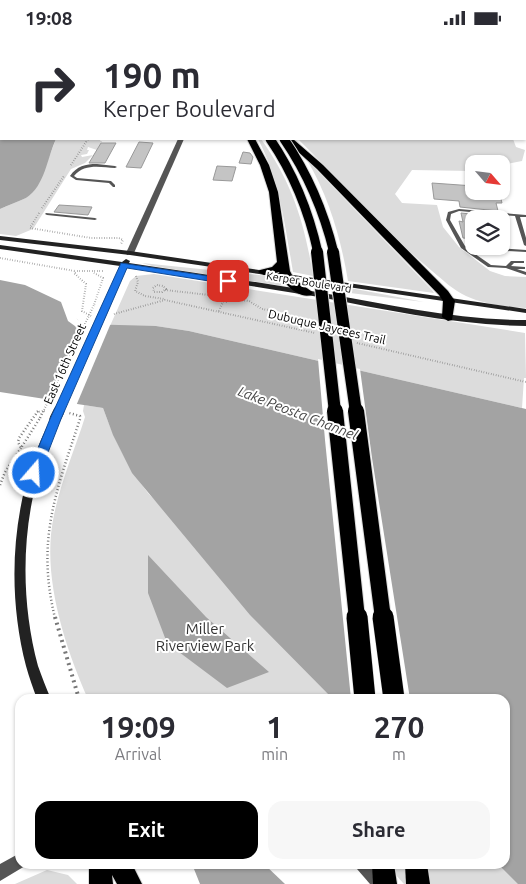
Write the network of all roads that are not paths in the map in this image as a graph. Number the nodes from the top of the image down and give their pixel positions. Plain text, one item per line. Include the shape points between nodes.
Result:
1 (181, 140) edge
2 (252, 140) edge
3 (271, 140) edge
4 (287, 140) edge
5 (287, 140) edge
6 (115, 167) dead end
7 (114, 186) dead end
8 (47, 214) dead end
9 (517, 215) junction
10 (526, 216) edge
11 (95, 219) dead end
12 (523, 225) edge
13 (524, 233) edge
14 (0, 238) edge
15 (525, 239) edge
16 (526, 245) edge
17 (0, 247) edge
18 (463, 247) junction
19 (526, 251) edge
20 (130, 253) junction
21 (283, 262) junction
22 (522, 262) dead end
23 (124, 265) junction
24 (507, 267) junction
25 (525, 271) edge
26 (264, 272) junction
27 (285, 275) junction
28 (307, 293) junction
29 (449, 301) junction
30 (526, 311) edge
31 (448, 317) junction
32 (526, 323) edge
33 (42, 694) edge
34 (364, 694) edge
35 (393, 694) edge
36 (15, 864) edge
37 (100, 869) edge
38 (122, 869) edge
39 (366, 869) edge
40 (384, 869) edge
41 (416, 869) edge
42 (0, 873) edge
43 (102, 884) edge
44 (130, 884) edge
45 (380, 884) edge
46 (385, 884) edge
47 (418, 884) edge

1 - 20 street, East 16th Street
2 - 21 highway via 272,185
3 - 34 highway, bridge via 302,196 313,227 320,265
4 - 29 highway via 320,167
5 - 35 highway, bridge via 311,183 335,260
6 - 7 lane via 83,166 72,176 106,181
8 - 11 lane
9 - 10 lane
9 - 12 lane
9 - 18 lane via 449,213 448,220
12 - 13 lane
13 - 15 lane
14 - 20 main road, Kerper Boulevard
15 - 16 lane
17 - 23 main road, Kerper Boulevard
18 - 19 lane
18 - 24 lane via 490,266
20 - 23 main road, East 16th Street
20 - 26 main road, Kerper Boulevard
21 - 26 highway via 276,269
21 - 27 highway
22 - 24 lane via 513,262
23 - 28 main road, Kerper Boulevard
23 - 33 main road, East 16th Street, bridge via 57,414 29,489 21,534 22,607 32,666
24 - 25 lane via 520,273
26 - 27 main road, Kerper Boulevard
27 - 28 highway
27 - 29 main road, Kerper Boulevard
28 - 31 main road, Kerper Boulevard
29 - 30 main road, Kerper Boulevard
29 - 31 highway
31 - 32 main road, Kerper Boulevard
36 - 42 street
37 - 43 highway
38 - 44 highway
39 - 45 street
40 - 46 highway
41 - 47 highway

